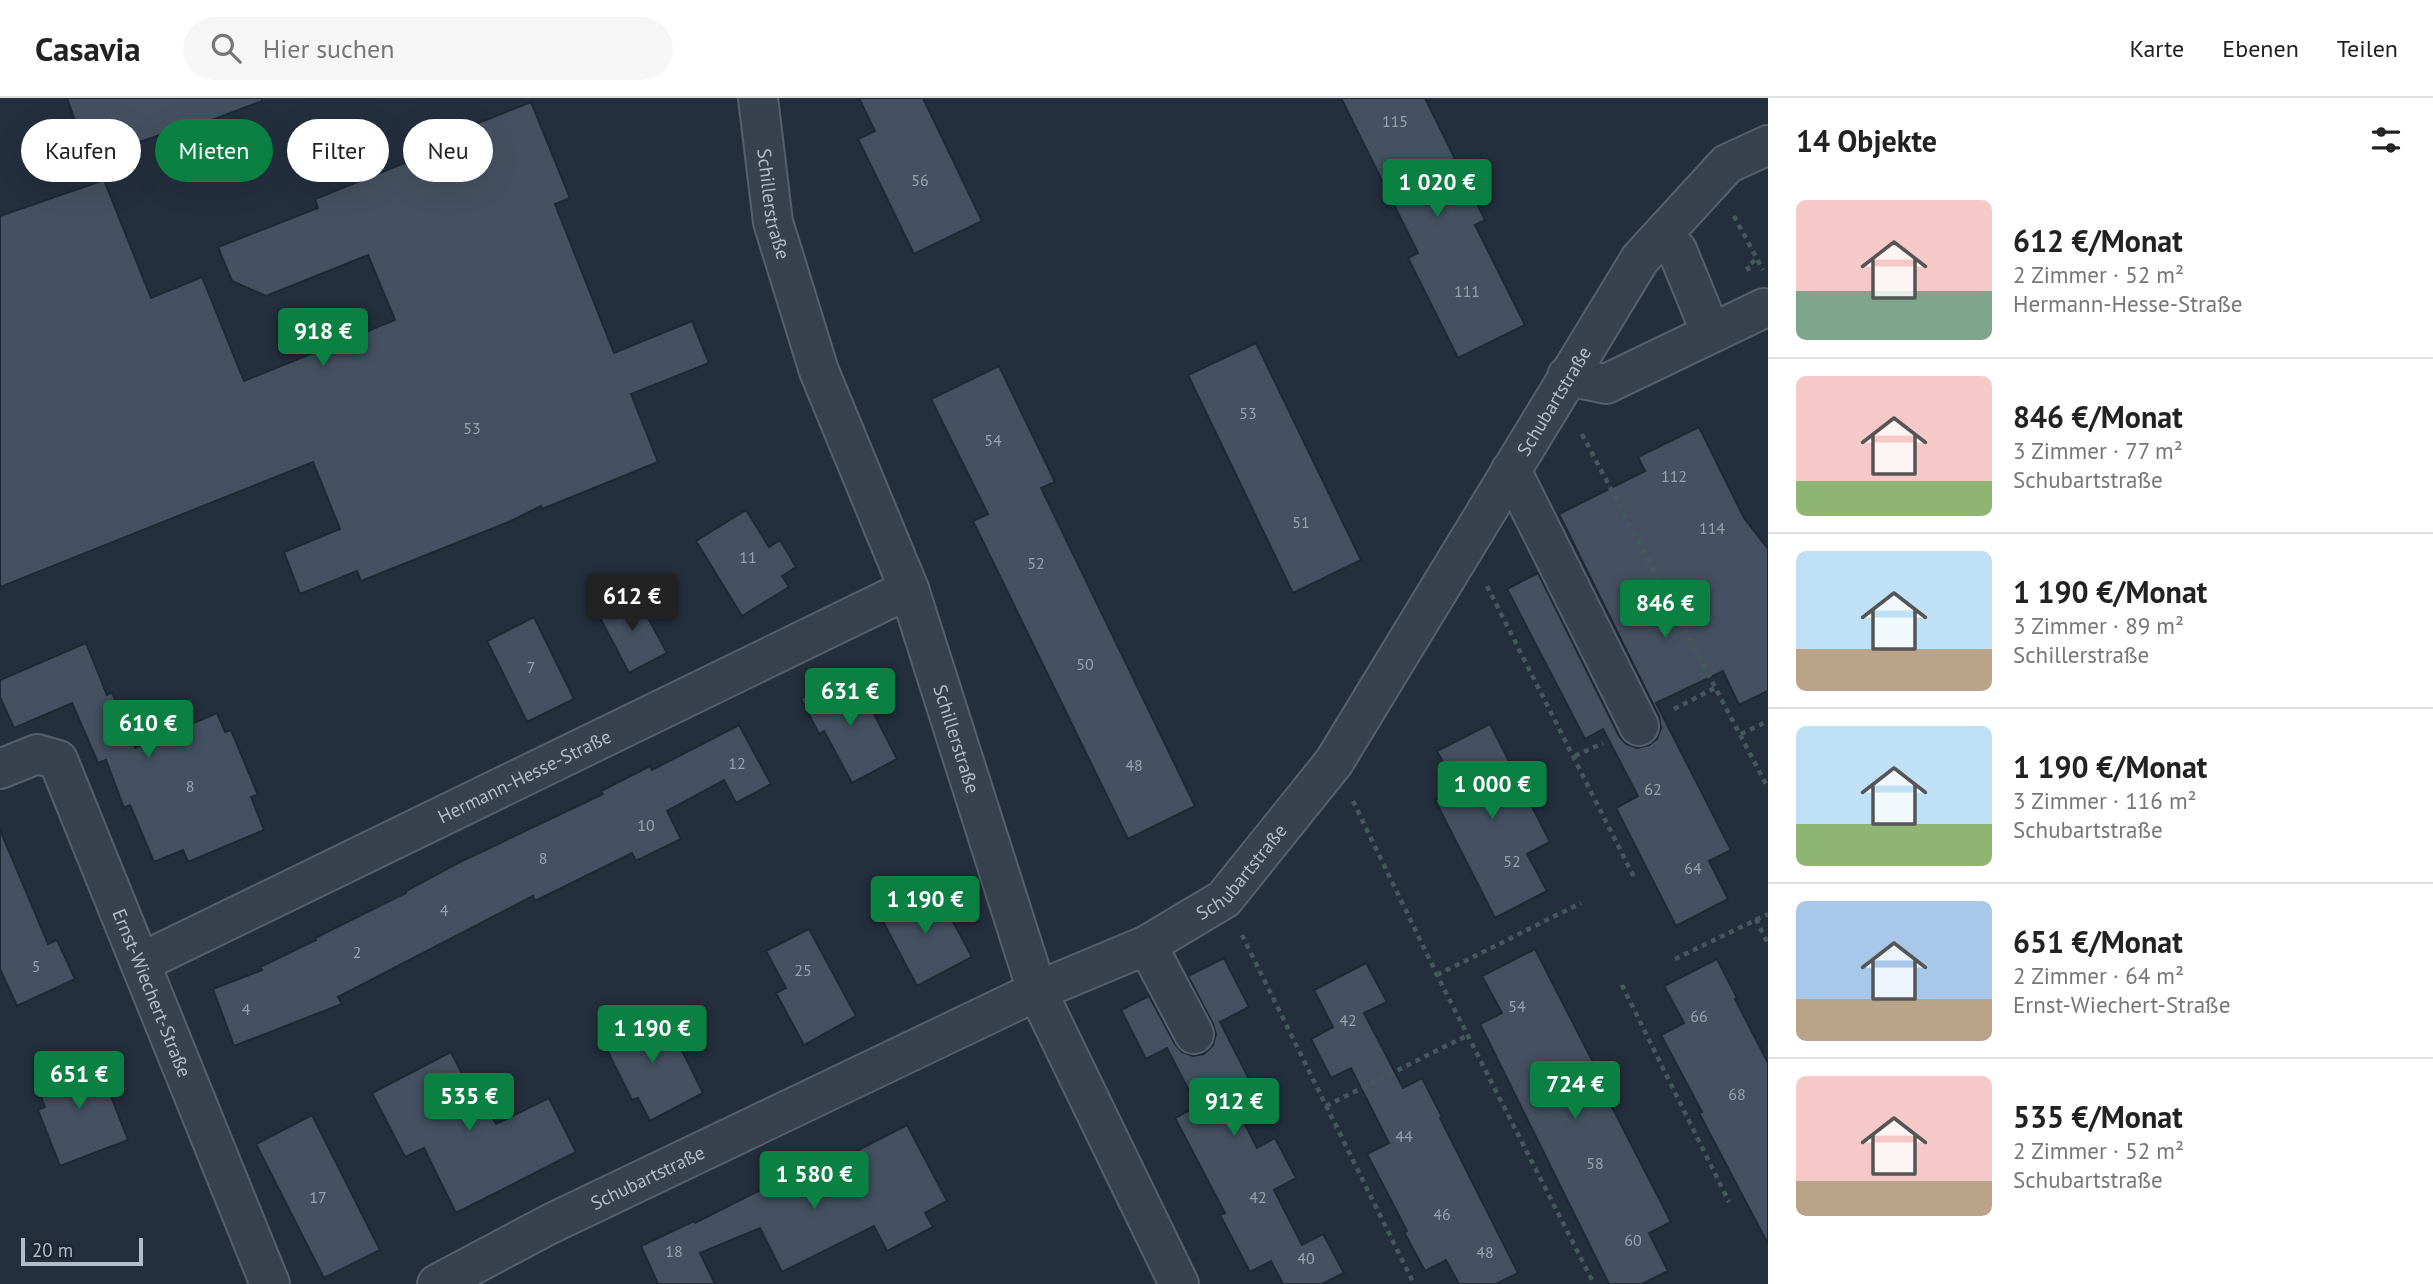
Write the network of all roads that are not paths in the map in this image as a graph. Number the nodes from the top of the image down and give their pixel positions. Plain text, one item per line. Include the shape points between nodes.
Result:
1 (758, 98) edge
2 (1768, 145) edge
3 (1677, 250) dead end
4 (1766, 294) edge
5 (1712, 333) junction
6 (1563, 383) junction
7 (1511, 470) junction
8 (909, 589) junction
9 (1639, 726) dead end
10 (0, 769) edge
11 (1147, 945) junction
12 (142, 962) junction
13 (1037, 991) junction
14 (1194, 1034) dead end
15 (270, 1284) edge
16 (437, 1284) edge
17 (1179, 1284) edge

1 - 8 street, Schillerstraße via 773,222 818,371
2 - 6 street, Schubartstraße via 1727,164 1640,259
3 - 5 street
4 - 5 street
5 - 6 street via 1606,384
6 - 7 street, Schubartstraße
7 - 9 street
7 - 11 street, Schubartstraße via 1334,762 1224,899
8 - 12 street, Hermann-Hesse-Straße
8 - 13 street, Schillerstraße
10 - 12 street, Ernst-Wiechert-Straße via 37,754 58,760
11 - 13 street, Schubartstraße
11 - 14 street
12 - 15 street, Ernst-Wiechert-Straße
13 - 16 street, Schubartstraße via 550,1224
13 - 17 street, Schillerstraße

